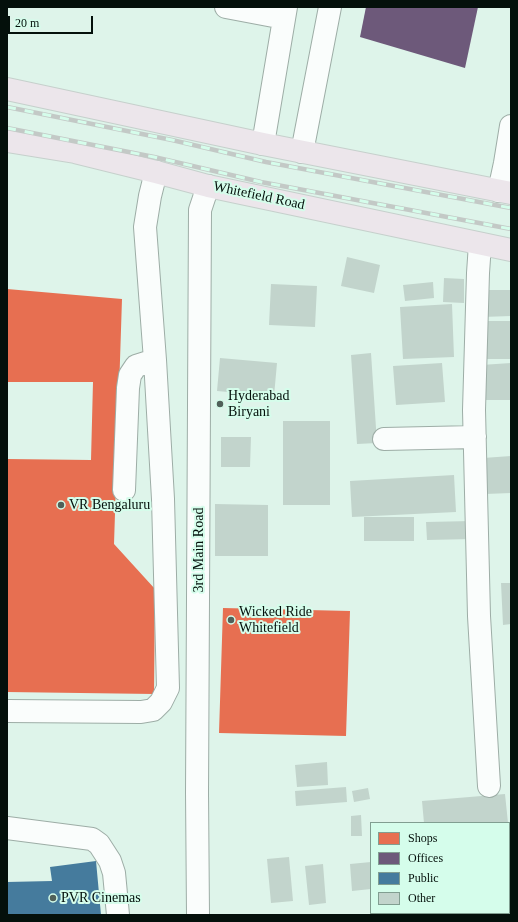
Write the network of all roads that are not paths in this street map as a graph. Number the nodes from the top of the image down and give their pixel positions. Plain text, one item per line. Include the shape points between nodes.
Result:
1 (226, 7) edge
2 (330, 7) edge
3 (285, 12) edge
4 (7, 89) edge
5 (511, 126) edge
6 (7, 141) edge
7 (263, 144) junction
8 (302, 152) junction
9 (156, 172) junction
10 (208, 186) junction
11 (505, 192) edge
12 (480, 244) junction
13 (511, 250) edge
14 (155, 360) junction
15 (475, 437) junction
16 (384, 439) dead end
17 (124, 490) dead end
18 (7, 711) edge
19 (489, 786) dead end
20 (7, 828) edge
21 (118, 915) edge
22 (198, 915) edge

1 - 3 street
2 - 8 street
3 - 7 street
4 - 7 main road
5 - 11 street via 505,163
6 - 9 main road, Whitefield Road via 75,152
7 - 8 main road
8 - 11 main road
9 - 10 main road, Whitefield Road
9 - 14 street via 145,228
10 - 12 main road, Whitefield Road
10 - 22 street, 3rd Main Road via 200,210
12 - 13 main road, Whitefield Road
12 - 15 street
14 - 17 street via 136,366 130,375
14 - 18 street via 163,499 168,688 161,702 152,710 141,712
15 - 16 street
15 - 19 street via 479,616
20 - 21 street via 92,839 99,844 114,873

